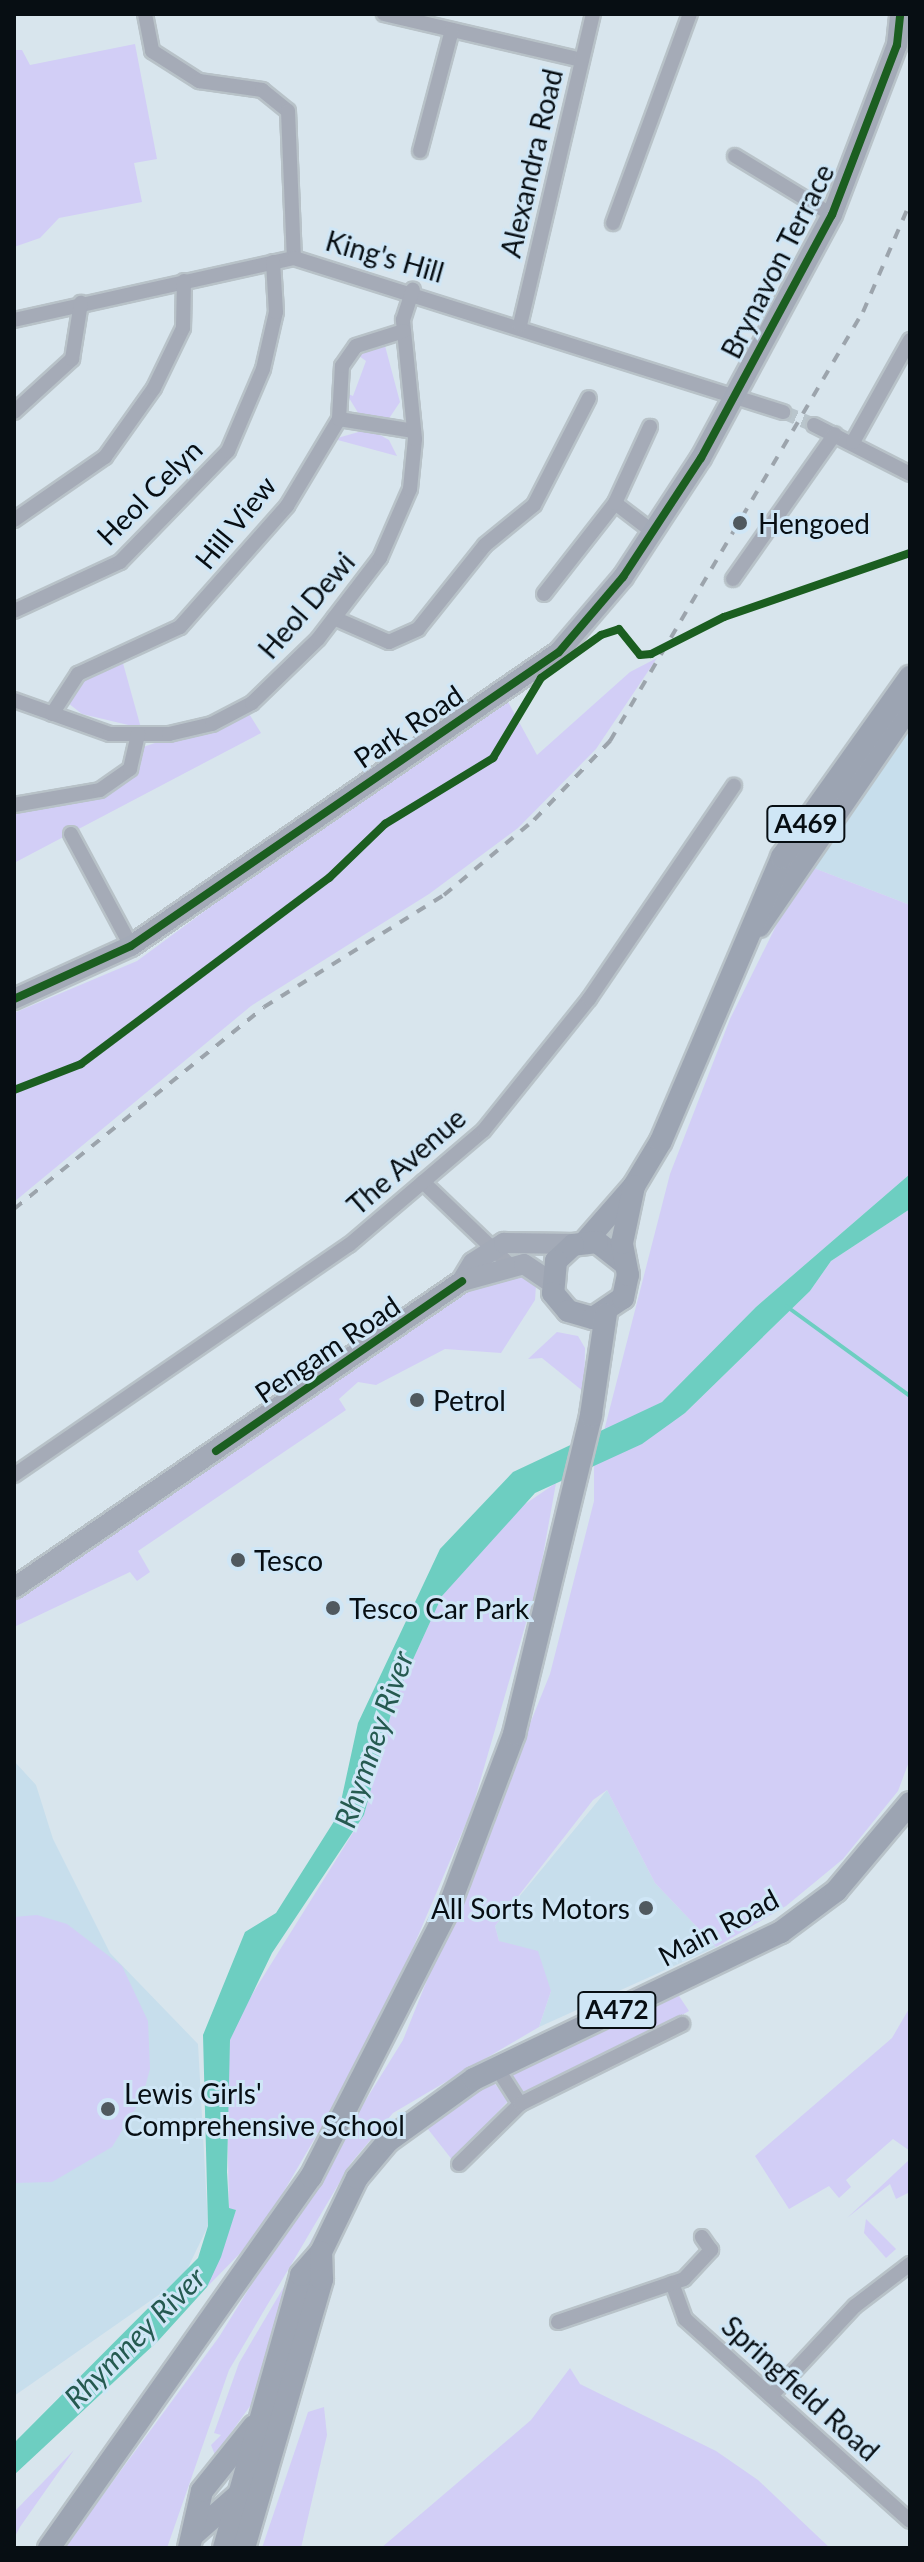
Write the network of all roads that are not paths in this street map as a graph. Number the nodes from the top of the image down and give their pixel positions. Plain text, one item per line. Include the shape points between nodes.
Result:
1 (145, 14) edge
2 (384, 14) edge
3 (593, 14) edge
4 (690, 14) edge
5 (897, 15) edge
6 (434, 20) edge
7 (452, 30) junction
8 (582, 60) junction
9 (420, 151) dead end
10 (735, 156) dead end
11 (832, 215) junction
12 (613, 223) dead end
13 (294, 258) junction
14 (273, 262) junction
15 (184, 281) junction
16 (413, 290) junction
17 (81, 303) junction
18 (14, 320) edge
19 (520, 325) junction
20 (404, 331) junction
21 (910, 340) edge
22 (735, 391) junction
23 (589, 398) dead end
24 (14, 412) edge
25 (783, 412) tunnel mouth
26 (339, 419) junction
27 (814, 425) tunnel mouth
28 (650, 427) dead end
29 (414, 431) junction
30 (835, 434) junction
31 (853, 442) junction
32 (910, 474) edge
33 (615, 503) junction
34 (14, 520) edge
35 (653, 532) junction
36 (733, 579) dead end
37 (544, 594) dead end
38 (14, 611) edge
39 (334, 618) junction
40 (910, 677) edge
41 (14, 700) edge
42 (910, 706) edge
43 (52, 714) junction
44 (138, 734) junction
45 (734, 786) dead end
46 (14, 805) edge
47 (71, 834) dead end
48 (131, 946) junction
49 (726, 985) junction
50 (14, 999) edge
51 (423, 1182) junction
52 (634, 1186) junction
53 (581, 1243) junction
54 (495, 1249) junction
55 (624, 1263) junction
56 (510, 1265) junction
57 (462, 1281) junction
58 (551, 1282) junction
59 (606, 1314) junction
60 (14, 1475) edge
61 (14, 1588) edge
62 (910, 1803) edge
63 (682, 2024) dead end
64 (497, 2068) junction
65 (520, 2104) junction
66 (459, 2164) dead end
67 (702, 2237) dead end
68 (321, 2252) junction
69 (910, 2264) edge
70 (672, 2283) junction
71 (558, 2322) dead end
72 (771, 2396) junction
73 (259, 2421) junction
74 (266, 2478) junction
75 (239, 2491) junction
76 (910, 2521) edge
77 (191, 2542) edge
78 (49, 2548) edge
79 (224, 2548) edge
80 (244, 2548) edge

1 - 13 street via 152,51 199,81 262,90 288,111
2 - 6 street
3 - 8 street, Alexandra Road
4 - 12 street
5 - 11 street, Brynavon Terrace via 897,45
6 - 7 street
7 - 8 street
7 - 9 street
8 - 19 street, Alexandra Road
10 - 11 street
11 - 22 street, Brynavon Terrace
13 - 14 street, King's Hill
13 - 16 street, King's Hill
14 - 15 street, King's Hill
14 - 38 street, Heol Celyn via 276,312 263,369 228,451 120,562
15 - 17 street, King's Hill
15 - 34 street via 183,328 154,388 105,457
16 - 19 street, King's Hill
16 - 20 street, Heol Dewi
17 - 18 street, King's Hill
17 - 24 street via 72,359
19 - 22 street, King's Hill
20 - 26 street, Hill View via 356,346 342,366
20 - 29 street, Heol Dewi
21 - 31 street
22 - 25 street, King's Hill
22 - 35 street, Park Road
23 - 39 street via 534,505 485,545 418,629 389,642
26 - 29 street
26 - 43 street, Hill View via 287,506 180,627 78,674
27 - 30 street
28 - 33 street
29 - 39 street, Heol Dewi via 410,489 380,558
30 - 31 street
30 - 36 street
31 - 32 street
33 - 35 street
33 - 37 street
35 - 48 street, Park Road via 559,652
39 - 44 street, Heol Dewi via 252,703 212,724
40 - 49 main road, A469 via 782,857
41 - 43 street, Heol Dewi
42 - 49 main road, A469
43 - 44 street, Heol Dewi via 110,734
44 - 46 street via 130,769 100,790
45 - 51 street, The Avenue via 589,999 484,1130
47 - 48 street
48 - 50 street, Park Road
49 - 52 main road, A469 via 686,1089
51 - 54 street
51 - 60 street, The Avenue via 338,1254
52 - 53 main road, A469
52 - 55 main road, A469
53 - 54 street via 523,1240
53 - 55 main road via 607,1247
53 - 58 main road, A469 via 556,1261
54 - 56 street
54 - 57 street, Pengam Road
55 - 59 main road, A469 via 628,1287
56 - 57 street, Pengam Road
56 - 58 street via 524,1264
57 - 61 street, Pengam Road
58 - 59 main road via 568,1311
59 - 78 main road, A469 via 591,1415 514,1734 412,1988 302,2191
62 - 64 main road, Main Road / A472 via 836,1891 781,1932
63 - 65 street
64 - 65 street
64 - 68 main road, Main Road / A472 via 388,2141 349,2189
65 - 66 street
67 - 70 street via 709,2255
68 - 73 main road, A472 via 301,2275
68 - 74 main road, A472 via 322,2279
69 - 72 street via 834,2328
70 - 71 street
70 - 72 street, Springfield Road via 685,2319
72 - 76 street, Springfield Road
73 - 75 main road
73 - 77 main road, A472 via 207,2481 191,2520
74 - 75 main road, A472
74 - 80 main road
75 - 77 main road, A472
75 - 79 main road

